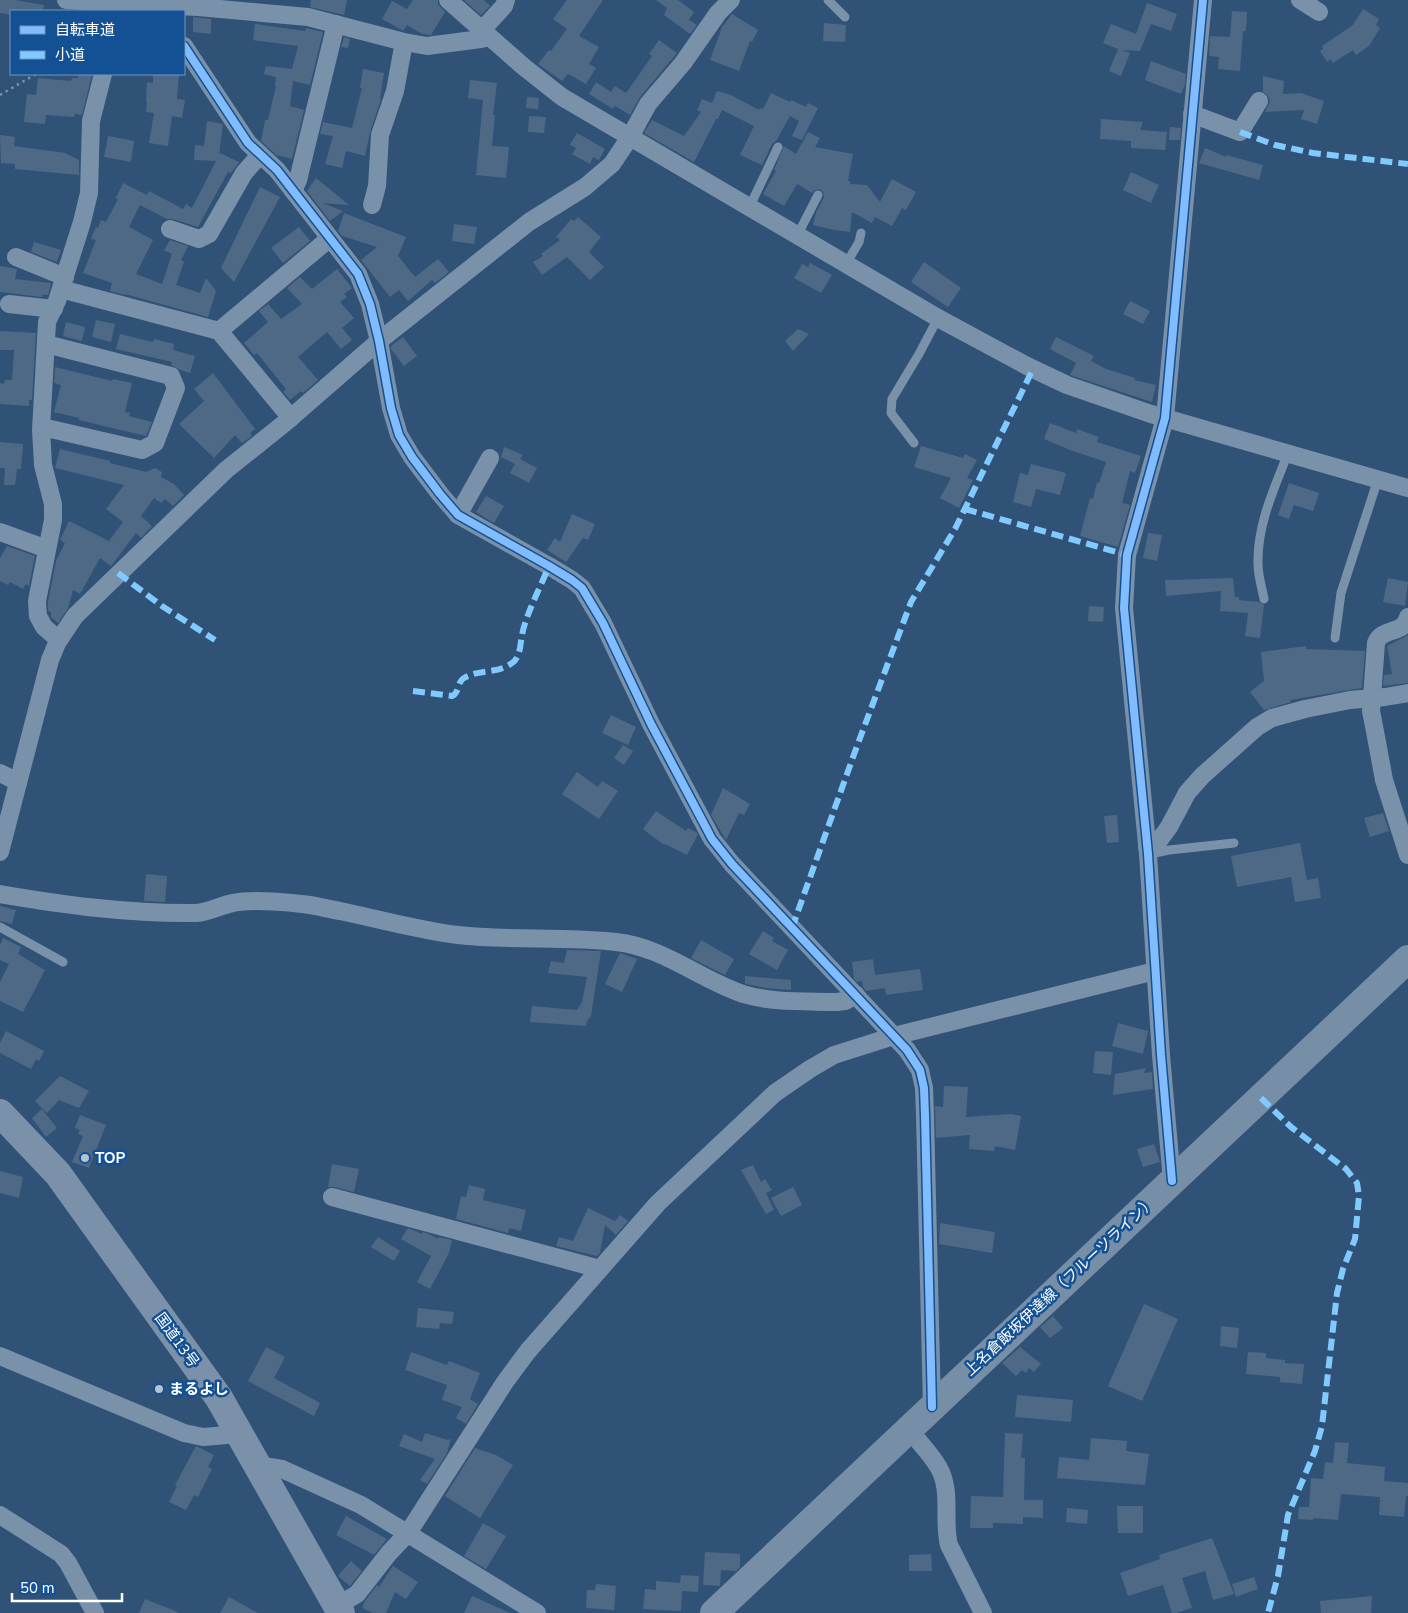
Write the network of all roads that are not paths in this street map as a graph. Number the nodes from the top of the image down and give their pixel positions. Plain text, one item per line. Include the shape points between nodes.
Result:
1 (66, 0) edge
2 (448, 0) edge
3 (506, 0) edge
4 (828, 0) edge
5 (1203, 0) edge
6 (1300, 0) edge
7 (720, 3) edge
8 (154, 5) edge
9 (116, 7) edge
10 (302, 8) edge
11 (1319, 12) dead end
12 (845, 17) dead end
13 (336, 24) junction
14 (486, 33) junction
15 (404, 42) junction
16 (185, 48) edge
17 (103, 75) edge
18 (1259, 101) dead end
19 (1192, 114) junction
20 (630, 137) junction
21 (778, 147) dead end
22 (260, 155) junction
23 (293, 191) junction
24 (818, 195) dead end
25 (372, 205) dead end
26 (749, 208) junction
27 (170, 229) dead end
28 (861, 233) dead end
29 (796, 236) junction
30 (330, 238) junction
31 (16, 257) dead end
32 (846, 264) junction
33 (63, 283) junction
34 (9, 304) dead end
35 (54, 309) junction
36 (938, 318) junction
37 (219, 331) junction
38 (379, 341) junction
39 (46, 344) junction
40 (291, 418) junction
41 (1165, 418) junction
42 (42, 426) junction
43 (914, 443) dead end
44 (1288, 453) junction
45 (490, 458) dead end
46 (1378, 479) junction
47 (1408, 488) edge
48 (458, 515) junction
49 (0, 532) edge
50 (47, 549) junction
51 (1264, 599) dead end
52 (1408, 617) edge
53 (1335, 638) dead end
54 (59, 640) junction
55 (1408, 693) edge
56 (1372, 698) junction
57 (0, 774) edge
58 (18, 782) junction
59 (1234, 843) dead end
60 (1147, 851) junction
61 (0, 852) edge
62 (1408, 855) edge
63 (0, 894) edge
64 (0, 927) edge
65 (1408, 959) edge
66 (63, 962) dead end
67 (1155, 970) junction
68 (856, 995) junction
69 (894, 1036) junction
70 (0, 1113) edge
71 (1172, 1181) junction
72 (332, 1198) dead end
73 (600, 1269) junction
74 (0, 1356) edge
75 (932, 1407) junction
76 (908, 1429) junction
77 (239, 1434) junction
78 (257, 1465) junction
79 (0, 1515) edge
80 (408, 1533) junction
81 (339, 1610) edge
82 (95, 1613) edge
83 (537, 1613) edge
84 (714, 1613) edge
85 (983, 1613) edge

1 - 9 street
2 - 14 street
3 - 14 street
4 - 12 lane
5 - 19 street
6 - 11 street
7 - 20 street via 683,63 648,104
8 - 9 street
8 - 10 street
10 - 13 street
13 - 15 street
13 - 23 street
14 - 15 street via 481,39 427,46
14 - 20 street via 562,97
15 - 25 street via 395,91 380,135 377,186
16 - 22 street via 248,143
17 - 33 street via 91,121 89,192
18 - 19 street via 1240,132
19 - 41 street
20 - 26 street
20 - 38 street via 612,164 585,187 529,222
21 - 26 lane
22 - 23 street
22 - 27 street via 244,173 208,234 200,239
23 - 30 street
24 - 29 lane
26 - 29 street
28 - 32 lane
29 - 32 street
30 - 37 street
30 - 38 street via 358,274
31 - 33 street
32 - 36 street
33 - 35 street
33 - 37 street
34 - 35 street
35 - 39 street via 47,322
36 - 41 street via 1067,385
36 - 43 lane via 892,399 891,413
37 - 40 street
38 - 40 street
38 - 48 street via 399,435 412,457
39 - 42 street
39 - 42 street via 170,376 176,388 155,443 142,450
40 - 54 street via 226,470 127,564 75,616
41 - 44 street
41 - 60 street via 1127,555 1125,583 1124,608
42 - 50 street via 43,465 53,504
44 - 46 street
44 - 51 lane via 1259,536 1258,566
45 - 48 street
46 - 47 street
46 - 53 lane via 1341,593
48 - 68 street via 557,570 582,588 604,623 651,724 712,839
49 - 50 street
50 - 54 street via 38,616 44,627
52 - 56 street via 1402,628 1378,636
54 - 58 street via 50,660
55 - 56 street
56 - 60 street via 1305,709 1272,718 1257,727 1202,776 1187,793 1169,827 1155,846
56 - 62 street via 1371,711 1384,780
57 - 58 street
58 - 61 street
59 - 60 lane
60 - 67 street
63 - 68 street via 109,910 168,912 204,912 234,902 303,904 410,928 459,935 593,940 636,946 662,954 727,988 762,998 837,1002
64 - 66 lane
65 - 71 main road, 上名倉飯坂伊達線（フルーツライン）
67 - 69 street
67 - 71 street
68 - 69 street
69 - 73 street via 834,1055 774,1094 658,1203
69 - 75 street via 920,1070 924,1088
70 - 77 highway, 国道13号 via 58,1174 219,1398
71 - 75 main road, 上名倉飯坂伊達線（フルーツライン）
72 - 73 street
73 - 80 street via 528,1351
74 - 77 street via 184,1434 203,1437
75 - 76 main road, 上名倉飯坂伊達線（フルーツライン）
76 - 84 main road, 上名倉飯坂伊達線（フルーツライン）
76 - 85 street via 942,1474 946,1535
77 - 78 highway, 国道13号
78 - 80 street via 282,1469 330,1490
78 - 81 highway, 国道13号
79 - 82 street via 61,1554
80 - 81 street via 357,1594
80 - 83 street

